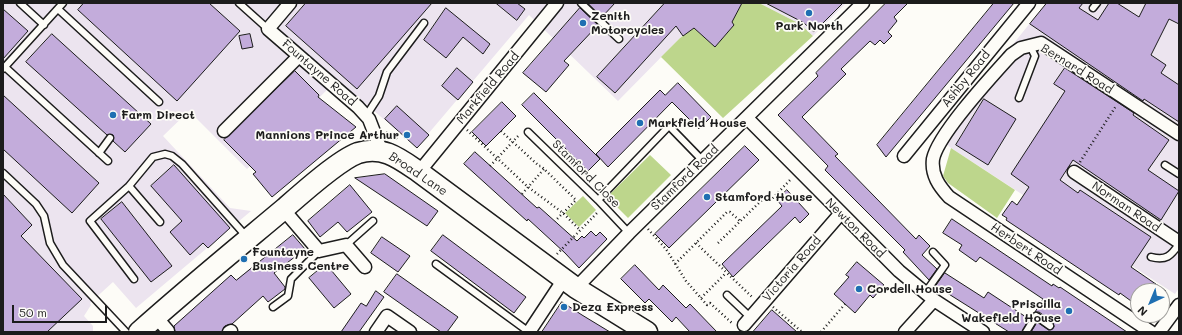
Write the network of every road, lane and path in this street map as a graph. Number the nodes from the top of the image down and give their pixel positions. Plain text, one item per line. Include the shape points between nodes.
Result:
1 (20, 3) edge
2 (63, 3) edge
3 (239, 3) edge
4 (290, 3) edge
5 (557, 3) edge
6 (581, 3) edge
7 (863, 3) edge
8 (1029, 3) edge
9 (58, 9) junction
10 (424, 23) dead end
11 (44, 24) junction
12 (268, 29) junction
13 (620, 40) dead end
14 (1030, 46) junction
15 (299, 56) junction
16 (4, 68) edge
17 (1122, 97) junction
18 (1019, 98) dead end
19 (159, 102) dead end
20 (366, 116) junction
21 (747, 118) junction
22 (459, 122) junction
23 (224, 131) dead end
24 (501, 131) dead end
25 (528, 132) joint
26 (1179, 134) edge
27 (110, 138) dead end
28 (512, 142) junction
29 (938, 146) joint
30 (381, 150) junction
31 (99, 153) junction
32 (904, 156) dead end
33 (497, 158) junction
34 (108, 161) dead end
35 (703, 161) junction
36 (1165, 165) dead end
37 (490, 166) dead end
38 (544, 169) junction
39 (799, 171) junction
40 (419, 172) junction
41 (1074, 172) joint
42 (3, 173) edge
43 (1179, 174) edge
44 (128, 186) junction
45 (528, 186) junction
46 (522, 194) dead end
47 (598, 200) junction
48 (604, 206) junction
49 (283, 209) junction
50 (563, 213) junction
51 (841, 213) junction
52 (373, 221) dead end
53 (555, 221) dead end
54 (740, 221) junction
55 (160, 222) dead end
56 (641, 222) junction
57 (580, 230) junction
58 (629, 233) junction
59 (248, 239) junction
60 (696, 243) junction
61 (718, 243) dead end
62 (1179, 243) edge
63 (346, 245) junction
64 (319, 252) junction
65 (933, 252) dead end
66 (1151, 257) dead end
67 (436, 264) dead end
68 (675, 264) junction
69 (545, 266) junction
70 (365, 267) dead end
71 (726, 273) junction
72 (134, 279) dead end
73 (570, 284) junction
74 (727, 295) dead end
75 (930, 297) junction
76 (701, 298) junction
77 (763, 302) junction
78 (844, 304) dead end
79 (1179, 305) edge
80 (273, 307) dead end
81 (747, 321) junction
82 (162, 324) edge
83 (1050, 326) dead end
84 (126, 332) edge
85 (139, 332) edge
86 (376, 332) edge
87 (410, 332) edge
88 (529, 332) edge
89 (647, 332) edge
90 (800, 332) edge
91 (820, 332) edge
92 (905, 332) edge
93 (984, 332) edge
94 (1026, 332) edge
95 (1151, 332) edge
96 (1159, 332) edge

1 - 11 lane
2 - 9 lane
3 - 12 lane
4 - 12 street
5 - 22 street, Markfield Road
6 - 13 lane
7 - 21 street, Stamford Road
8 - 32 street, Ashby Road
9 - 11 lane
9 - 19 lane
10 - 20 lane via 387,72 379,96
11 - 16 lane
12 - 15 street, Fountayne Road
14 - 17 street, Bernard Road via 1041,43
14 - 18 lane via 1035,56
14 - 29 street, Bernard Road via 1021,48 1011,55
15 - 20 street, Fountayne Road via 330,81
15 - 23 street
16 - 31 lane
17 - 26 street, Bernard Road
17 - 41 path
20 - 30 street, Fountayne Road via 374,129
21 - 35 street, Stamford Road
21 - 39 street, Newton Road
22 - 33 path
22 - 40 street, Markfield Road
24 - 28 path
25 - 28 path via 524,128
25 - 47 lane, Stamford Close
27 - 31 lane
28 - 33 path
28 - 38 path
29 - 95 street, Herbert Road via 933,159 934,174 939,186 949,198
30 - 40 main road, Broad Lane
30 - 49 main road, Broad Lane via 358,153 349,158
31 - 34 lane
33 - 37 path
33 - 45 path
35 - 47 lane via 669,126
35 - 56 street, Stamford Road
36 - 43 lane
38 - 45 path
38 - 50 path via 576,200
39 - 51 street, Newton Road
39 - 54 path via 771,200 766,196
40 - 69 main road, Broad Lane
41 - 62 street, Norman Road
42 - 84 lane via 36,204 44,216 50,243 63,264
44 - 55 lane
44 - 59 lane via 153,157 165,154 172,156
44 - 72 lane via 90,221
45 - 46 path
45 - 50 path
47 - 48 lane, Stamford Close
48 - 57 path
48 - 58 lane, Stamford Close
49 - 59 main road, Broad Lane
49 - 64 street
50 - 53 path
50 - 57 path
51 - 75 street, Newton Road via 899,271
51 - 77 street, Victoria Road
52 - 63 lane
54 - 60 path via 727,212
54 - 61 path
56 - 58 street, Stamford Road
56 - 68 path via 666,249
57 - 69 path
58 - 73 street, Stamford Road
59 - 82 main road, Broad Lane
60 - 68 path
60 - 71 path
62 - 66 lane via 1167,257 1161,260
63 - 64 street
63 - 70 street
64 - 80 lane via 291,279 288,296
65 - 75 lane via 945,265
67 - 88 lane
68 - 76 path
69 - 73 main road, Broad Lane
71 - 76 path
71 - 77 path
73 - 88 street, Stamford Road
73 - 89 main road, Broad Lane
74 - 81 lane
75 - 92 street
75 - 93 street, Newton Road
76 - 81 path via 732,324
77 - 81 street, Victoria Road
77 - 90 path
78 - 91 path
79 - 96 street
82 - 85 main road, Broad Lane
83 - 94 lane via 1036,316
86 - 87 street via 387,316

